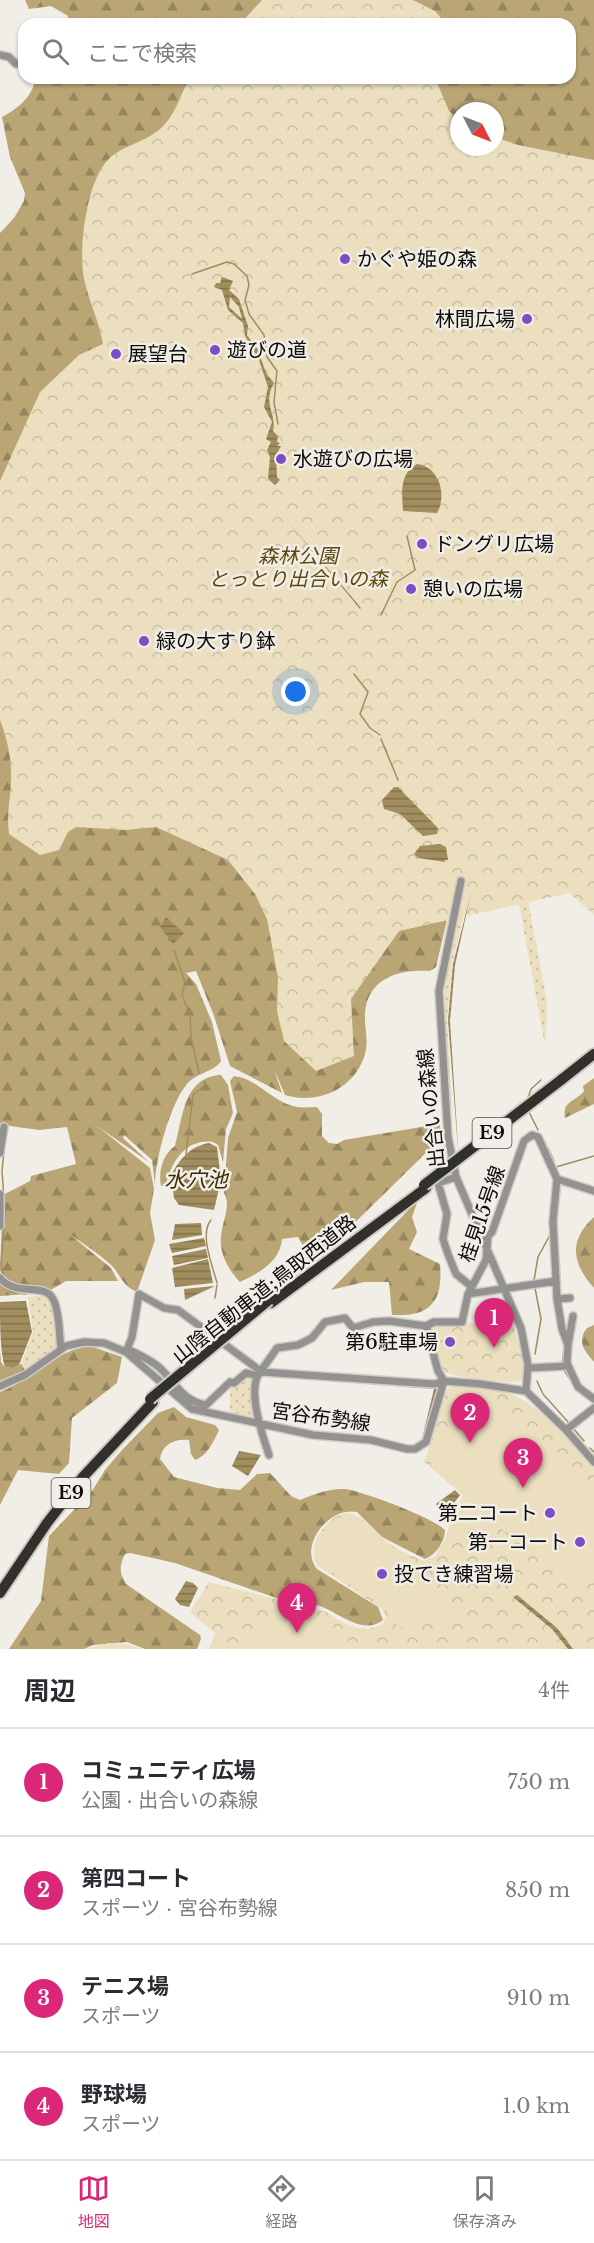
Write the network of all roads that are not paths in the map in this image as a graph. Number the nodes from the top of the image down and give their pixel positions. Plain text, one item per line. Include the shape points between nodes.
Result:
1 (0, 55) edge
2 (18, 64) edge
3 (461, 881) dead end
4 (594, 1054) edge
5 (594, 1059) edge
6 (562, 1082) junction
7 (4, 1127) dead end
8 (0, 1153) edge
9 (456, 1177) junction
10 (557, 1179) junction
11 (594, 1190) edge
12 (0, 1194) edge
13 (0, 1226) edge
14 (487, 1245) junction
15 (0, 1278) edge
16 (556, 1281) junction
17 (472, 1287) junction
18 (506, 1288) junction
19 (468, 1294) junction
20 (570, 1298) dead end
21 (557, 1299) junction
22 (573, 1316) dead end
23 (426, 1326) junction
24 (568, 1345) junction
25 (61, 1349) junction
26 (127, 1351) junction
27 (568, 1366) junction
28 (528, 1368) junction
29 (260, 1374) junction
30 (444, 1382) junction
31 (0, 1386) edge
32 (526, 1391) junction
33 (594, 1399) edge
34 (151, 1400) junction
35 (594, 1408) edge
36 (258, 1424) junction
37 (566, 1430) junction
38 (269, 1455) dead end
39 (594, 1462) edge
40 (0, 1586) edge
41 (0, 1593) edge

1 - 2 street
3 - 9 street, 出合いの森線 via 439,991 448,1137
4 - 6 highway, 山陰自動車道;鳥取西道路 / E9
5 - 6 highway, 山陰自動車道;鳥取西道路 / E9
6 - 34 highway, 山陰自動車道;鳥取西道路 / E9, bridge via 270,1301
7 - 8 street
9 - 14 street, 出合いの森線
9 - 17 street via 438,1183 447,1214 443,1239 456,1274
10 - 11 street
10 - 14 street, 桂見15号線 via 538,1137 532,1135 525,1141
10 - 16 street, 桂見15号線 via 553,1221
12 - 13 street
14 - 17 street, 桂見15号線 via 486,1260
14 - 18 street, 出合いの森線
15 - 25 street via 12,1289 40,1289 48,1293 54,1302
16 - 18 street
16 - 21 street, 桂見15号線
17 - 19 street, 桂見15号線
18 - 19 street
18 - 28 street, 出合いの森線 via 521,1328
19 - 23 street, 桂見15号線 via 462,1322 434,1322
20 - 21 street
21 - 24 street, 桂見15号線
22 - 24 street
23 - 29 street, 桂見15号線 via 389,1321 353,1328 345,1318 325,1322 312,1338 277,1348
23 - 30 street
24 - 27 street, 桂見15号線
25 - 26 street, 宮谷布勢線 via 94,1342
25 - 31 street, 宮谷布勢線 via 25,1375
26 - 29 street via 160,1367 179,1392 194,1403 206,1405 246,1373
26 - 29 street via 139,1294 164,1308 177,1310
26 - 36 street, 宮谷布勢線 via 192,1409
27 - 28 street
27 - 33 street via 578,1387
28 - 32 street, 出合いの森線
29 - 30 street
29 - 36 street
30 - 32 street
30 - 36 street, 宮谷布勢線 via 426,1442 415,1449
32 - 37 street
34 - 40 highway, 山陰自動車道;鳥取西道路 / E9 via 80,1475
34 - 41 highway, 山陰自動車道;鳥取西道路 / E9 via 82,1478
35 - 37 street
36 - 38 street
37 - 39 street

